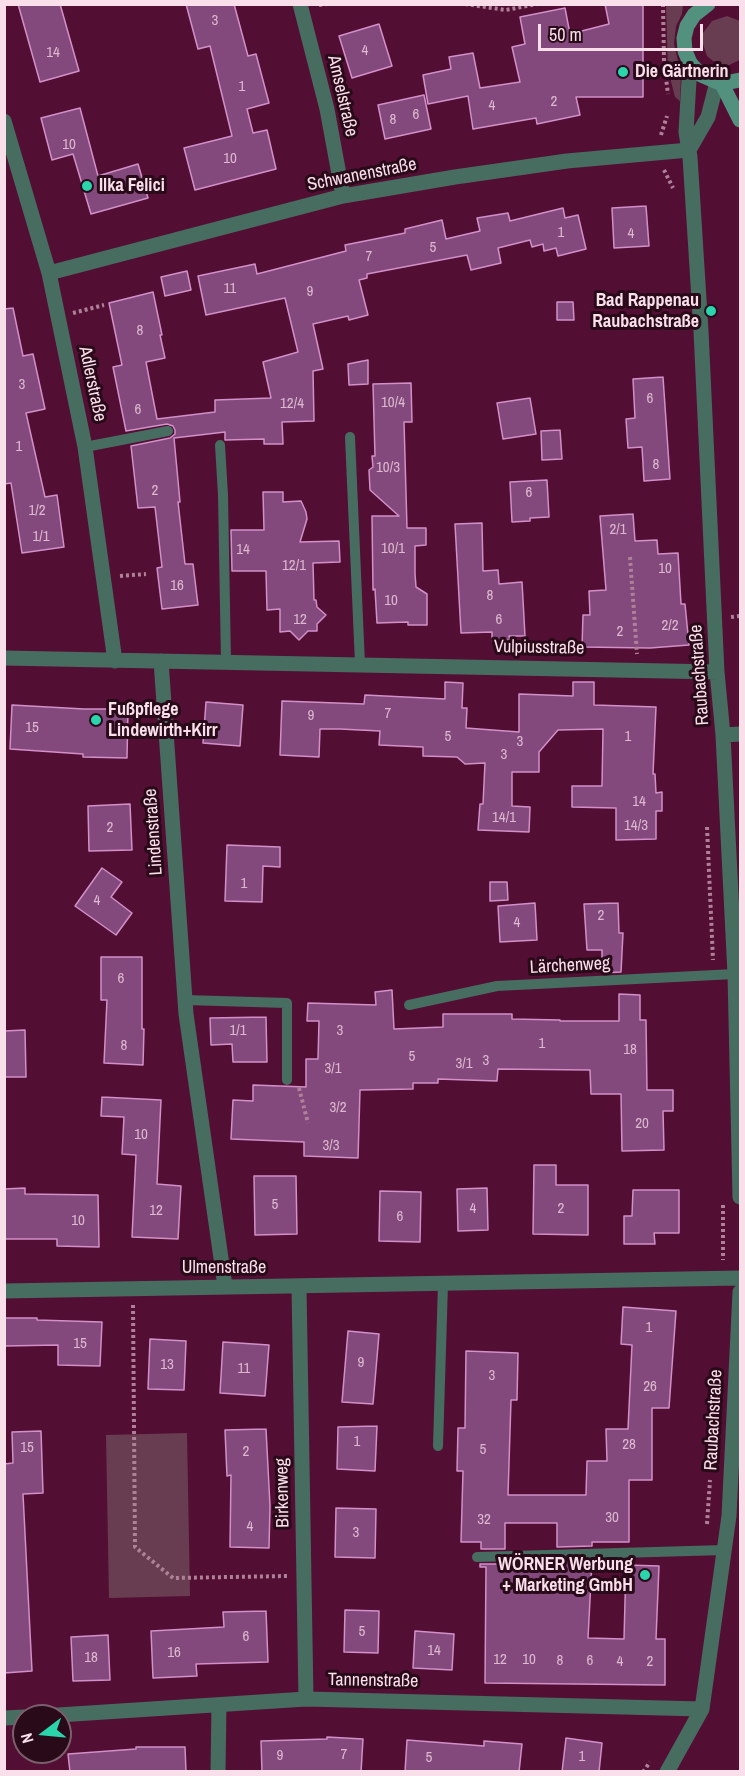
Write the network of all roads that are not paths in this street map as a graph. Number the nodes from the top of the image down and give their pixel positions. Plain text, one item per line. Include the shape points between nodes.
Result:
1 (300, 4) edge
2 (708, 4) edge
3 (693, 10) edge
4 (690, 63) junction
5 (741, 80) edge
6 (719, 82) junction
7 (741, 120) edge
8 (4, 121) edge
9 (689, 150) junction
10 (343, 196) junction
11 (49, 273) junction
12 (168, 431) dead end
13 (350, 437) dead end
14 (220, 445) dead end
15 (85, 447) junction
16 (4, 658) edge
17 (115, 660) junction
18 (161, 661) junction
19 (226, 662) junction
20 (360, 664) junction
21 (717, 672) junction
22 (741, 734) edge
23 (723, 735) junction
24 (735, 974) junction
25 (185, 1000) junction
26 (409, 1005) dead end
27 (287, 1076) road end
28 (741, 1197) edge
29 (741, 1278) edge
30 (443, 1284) junction
31 (225, 1286) junction
32 (299, 1287) junction
33 (4, 1291) edge
34 (741, 1292) edge
35 (438, 1446) dead end
36 (735, 1515) edge
37 (725, 1550) junction
38 (477, 1557) dead end
39 (306, 1699) junction
40 (219, 1705) junction
41 (702, 1709) junction
42 (72, 1714) edge
43 (218, 1772) edge
44 (667, 1772) edge

1 - 10 street, Amselstraße via 327,109
2 - 3 street
3 - 4 street via 684,38
4 - 6 street via 701,75
4 - 9 street, Raubachstraße via 686,132
5 - 6 street
6 - 7 street
6 - 9 street via 708,117
8 - 11 street, Adlerstraße
9 - 10 street, Schwanenstraße via 567,161
9 - 21 street, Raubachstraße
10 - 11 street, Schwanenstraße
11 - 15 street, Adlerstraße
12 - 15 lane
13 - 20 lane
14 - 19 lane
15 - 17 street, Adlerstraße
16 - 17 street, Vulpiusstraße
17 - 18 street, Vulpiusstraße
18 - 19 street, Vulpiusstraße
18 - 25 street, Lindenstraße
19 - 20 street, Vulpiusstraße
20 - 21 street, Vulpiusstraße
21 - 23 street, Raubachstraße
22 - 23 street
23 - 24 street, Raubachstraße
24 - 26 lane, Lärchenweg via 497,986
24 - 28 street, Raubachstraße
25 - 27 lane via 287,1003
25 - 31 street, Lindenstraße
29 - 30 street, Ulmenstraße
30 - 32 street, Ulmenstraße
30 - 35 lane
31 - 32 street, Ulmenstraße
31 - 33 street, Ulmenstraße
32 - 39 street, Birkenweg
34 - 36 street, Raubachstraße
36 - 37 street, Raubachstraße
37 - 38 lane
37 - 41 street, Raubachstraße
39 - 40 street, Tannenstraße
39 - 41 street, Tannenstraße
40 - 42 street, Tannenstraße
40 - 43 street
41 - 44 street, Raubachstraße

